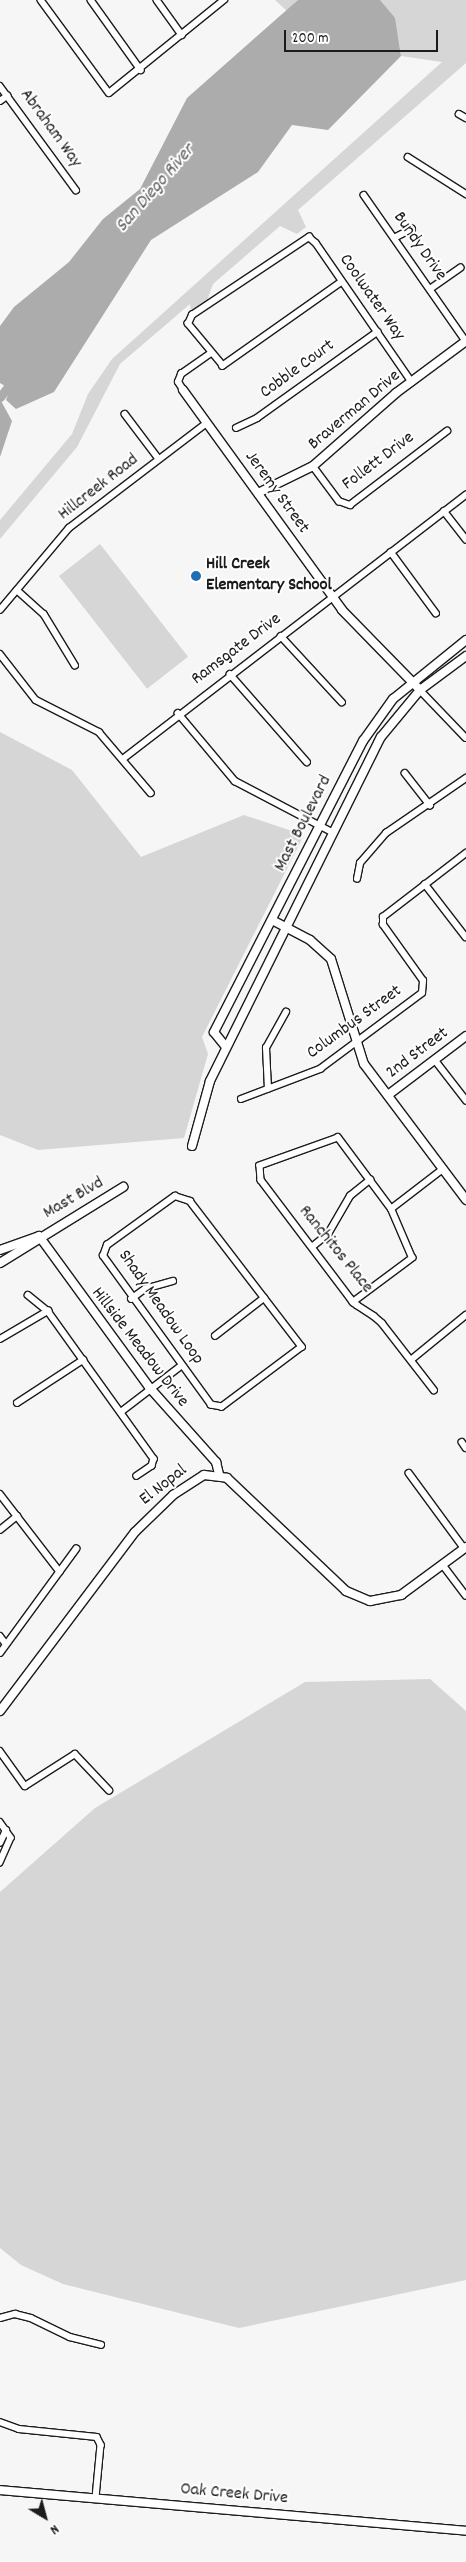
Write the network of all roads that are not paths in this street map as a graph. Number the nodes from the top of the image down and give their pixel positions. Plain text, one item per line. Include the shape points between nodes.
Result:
1 (41, 0) edge
2 (91, 0) edge
3 (157, 0) edge
4 (224, 0) edge
5 (182, 35) junction
6 (141, 70) junction
7 (0, 86) edge
8 (7, 96) junction
9 (0, 102) edge
10 (459, 114) dead end
11 (466, 118) edge
12 (408, 157) dead end
13 (76, 190) dead end
14 (466, 194) edge
15 (364, 195) dead end
16 (412, 229) dead end
17 (394, 238) junction
18 (460, 268) dead end
19 (342, 282) junction
20 (430, 289) junction
21 (377, 332) junction
22 (466, 341) edge
23 (210, 354) junction
24 (412, 382) junction
25 (183, 390) joint
26 (125, 414) dead end
27 (207, 423) junction
28 (236, 428) dead end
29 (447, 431) dead end
30 (159, 459) junction
31 (312, 466) junction
32 (258, 493) junction
33 (466, 495) edge
34 (444, 511) junction
35 (466, 539) edge
36 (391, 552) junction
37 (17, 590) junction
38 (332, 596) junction
39 (0, 610) edge
40 (436, 613) dead end
41 (281, 636) junction
42 (466, 640) edge
43 (0, 654) edge
44 (466, 656) edge
45 (75, 665) dead end
46 (230, 674) junction
47 (412, 681) junction
48 (420, 690) junction
49 (342, 702) dead end
50 (178, 713) junction
51 (466, 738) edge
52 (124, 759) junction
53 (307, 762) dead end
54 (405, 773) dead end
55 (466, 778) edge
56 (152, 793) dead end
57 (430, 805) junction
58 (320, 826) junction
59 (332, 832) junction
60 (466, 853) edge
61 (357, 879) dead end
62 (425, 884) junction
63 (272, 920) junction
64 (285, 927) junction
65 (466, 937) edge
66 (286, 1012) dead end
67 (466, 1036) edge
68 (356, 1042) junction
69 (226, 1048) junction
70 (435, 1060) junction
71 (268, 1090) junction
72 (388, 1095) junction
73 (241, 1099) dead end
74 (466, 1100) edge
75 (192, 1146) dead end
76 (443, 1169) junction
77 (370, 1180) junction
78 (123, 1187) dead end
79 (466, 1200) edge
80 (391, 1208) junction
81 (39, 1236) junction
82 (312, 1248) junction
83 (0, 1250) edge
84 (0, 1263) edge
85 (173, 1281) dead end
86 (28, 1296) dead end
87 (264, 1298) junction
88 (131, 1300) junction
89 (353, 1302) junction
90 (48, 1311) junction
91 (466, 1315) edge
92 (215, 1336) dead end
93 (0, 1339) edge
94 (83, 1360) junction
95 (411, 1360) junction
96 (181, 1366) junction
97 (149, 1387) junction
98 (434, 1390) dead end
99 (17, 1403) dead end
100 (121, 1412) junction
101 (409, 1473) dead end
102 (219, 1474) junction
103 (137, 1476) dead end
104 (0, 1494) edge
105 (17, 1516) junction
106 (0, 1530) edge
107 (465, 1548) edge
108 (76, 1549) dead end
109 (443, 1564) junction
110 (60, 1572) junction
111 (466, 1594) edge
112 (0, 1636) edge
113 (6, 1644) junction
114 (0, 1653) edge
115 (0, 1711) edge
116 (0, 1751) edge
117 (109, 1790) dead end
118 (0, 1822) edge
119 (6, 1830) junction
120 (0, 1843) edge
121 (0, 1863) edge
122 (0, 2318) edge
123 (101, 2345) dead end
124 (0, 2422) edge
125 (0, 2490) edge
126 (96, 2498) junction
127 (466, 2531) edge

1 - 6 street via 109,93
2 - 6 street
3 - 5 street
4 - 5 street
5 - 6 street
7 - 8 street, Abraham Way
8 - 9 street
8 - 13 street, Abraham Way
10 - 11 street
12 - 14 street
15 - 17 street, Bundy Drive
16 - 17 street
17 - 20 street, Bundy Drive
18 - 20 street
19 - 21 street, Coolwater Way
19 - 23 street via 231,363 220,365
19 - 23 street, Coolwater Way via 316,243 302,238 192,315 188,324
20 - 22 street, Bundy Drive
21 - 24 street, Coolwater Way
21 - 28 street, Cobble Court via 257,418
22 - 24 street, Braverman Drive
23 - 25 street, Jeremy Street via 181,374 178,382
24 - 31 street, Braverman Drive
25 - 27 street, Jeremy Street
26 - 30 street
27 - 30 street, Hillcreek Road
27 - 32 street, Jeremy Street
29 - 31 street, Follett Drive via 350,505 339,501
30 - 37 street, Hillcreek Road via 69,528
31 - 32 street, Braverman Drive
32 - 38 street, Jeremy Street
33 - 34 street, Ramsgate Drive
34 - 35 street
34 - 36 street, Ramsgate Drive
36 - 38 street, Ramsgate Drive
36 - 40 street
37 - 39 street, Hillcreek Road
37 - 45 street via 44,614
38 - 41 street, Ramsgate Drive
38 - 47 street, Jeremy Street
41 - 46 street, Ramsgate Drive
41 - 49 street
42 - 47 street, Mast Boulevard
43 - 52 street via 36,700 89,724
44 - 48 street, Mast Boulevard
46 - 50 street, Ramsgate Drive
46 - 53 street
47 - 48 street, Jeremy Street
47 - 58 street, Mast Boulevard via 374,722
48 - 51 street, Jeremy Street
48 - 59 street, Mast Boulevard via 381,737
50 - 52 street, Ramsgate Drive
50 - 58 street via 235,781
52 - 56 street
54 - 57 street
55 - 57 street
57 - 61 street via 386,833 360,863
58 - 59 street
58 - 63 street, Mast Boulevard
59 - 64 street, Mast Boulevard
60 - 62 street
62 - 65 street
62 - 68 street, Columbus Street via 382,921 425,986
63 - 64 street
63 - 69 street, Mast Boulevard via 214,1032
64 - 68 street via 316,944 336,966
64 - 69 street, Mast Boulevard
66 - 71 street via 266,1048
67 - 70 street, 2nd Street
68 - 71 street, Columbus Street via 320,1069
68 - 72 street via 364,1064
69 - 75 street, Mast Boulevard via 198,1114
70 - 72 street, 2nd Street
70 - 74 street
71 - 73 street, Columbus Street
72 - 76 street
76 - 79 street
76 - 80 street
77 - 80 street
77 - 82 street via 350,1196 328,1234
77 - 82 street, Ranchitos Place via 338,1138 257,1169
78 - 81 street, Mast Blvd
80 - 89 street via 412,1258
81 - 83 street
81 - 84 street
81 - 97 street, Hillside Meadow Drive
82 - 89 street, Ranchitos Place
85 - 88 street via 145,1289
86 - 90 street
87 - 88 street, Shady Meadow Loop via 190,1201 175,1196 107,1245 103,1256
87 - 92 street
87 - 96 street, Shady Meadow Loop via 302,1347 222,1408 211,1405
88 - 96 street, Shady Meadow Loop
89 - 95 street, Ranchitos Place via 382,1322
90 - 93 street
90 - 94 street
91 - 95 street
94 - 99 street
94 - 100 street
95 - 98 street, Ranchitos Place
96 - 97 street
97 - 100 street
97 - 102 street, Hillside Meadow Drive via 216,1462
100 - 103 street via 154,1459 152,1466
101 - 107 street
102 - 109 street via 355,1596 393,1600
102 - 115 street, El Nopal via 203,1475 150,1514
104 - 105 street
105 - 106 street
105 - 110 street
107 - 109 street
108 - 110 street
109 - 111 street
110 - 113 street
112 - 113 street
113 - 114 street
116 - 117 street via 25,1786 75,1754
118 - 119 street
119 - 120 street
119 - 121 street via 11,1838
122 - 123 street via 15,2314 31,2318 70,2337
124 - 126 street via 19,2429 97,2436 101,2445
125 - 126 street, Oak Creek Drive
126 - 127 street, Oak Creek Drive

